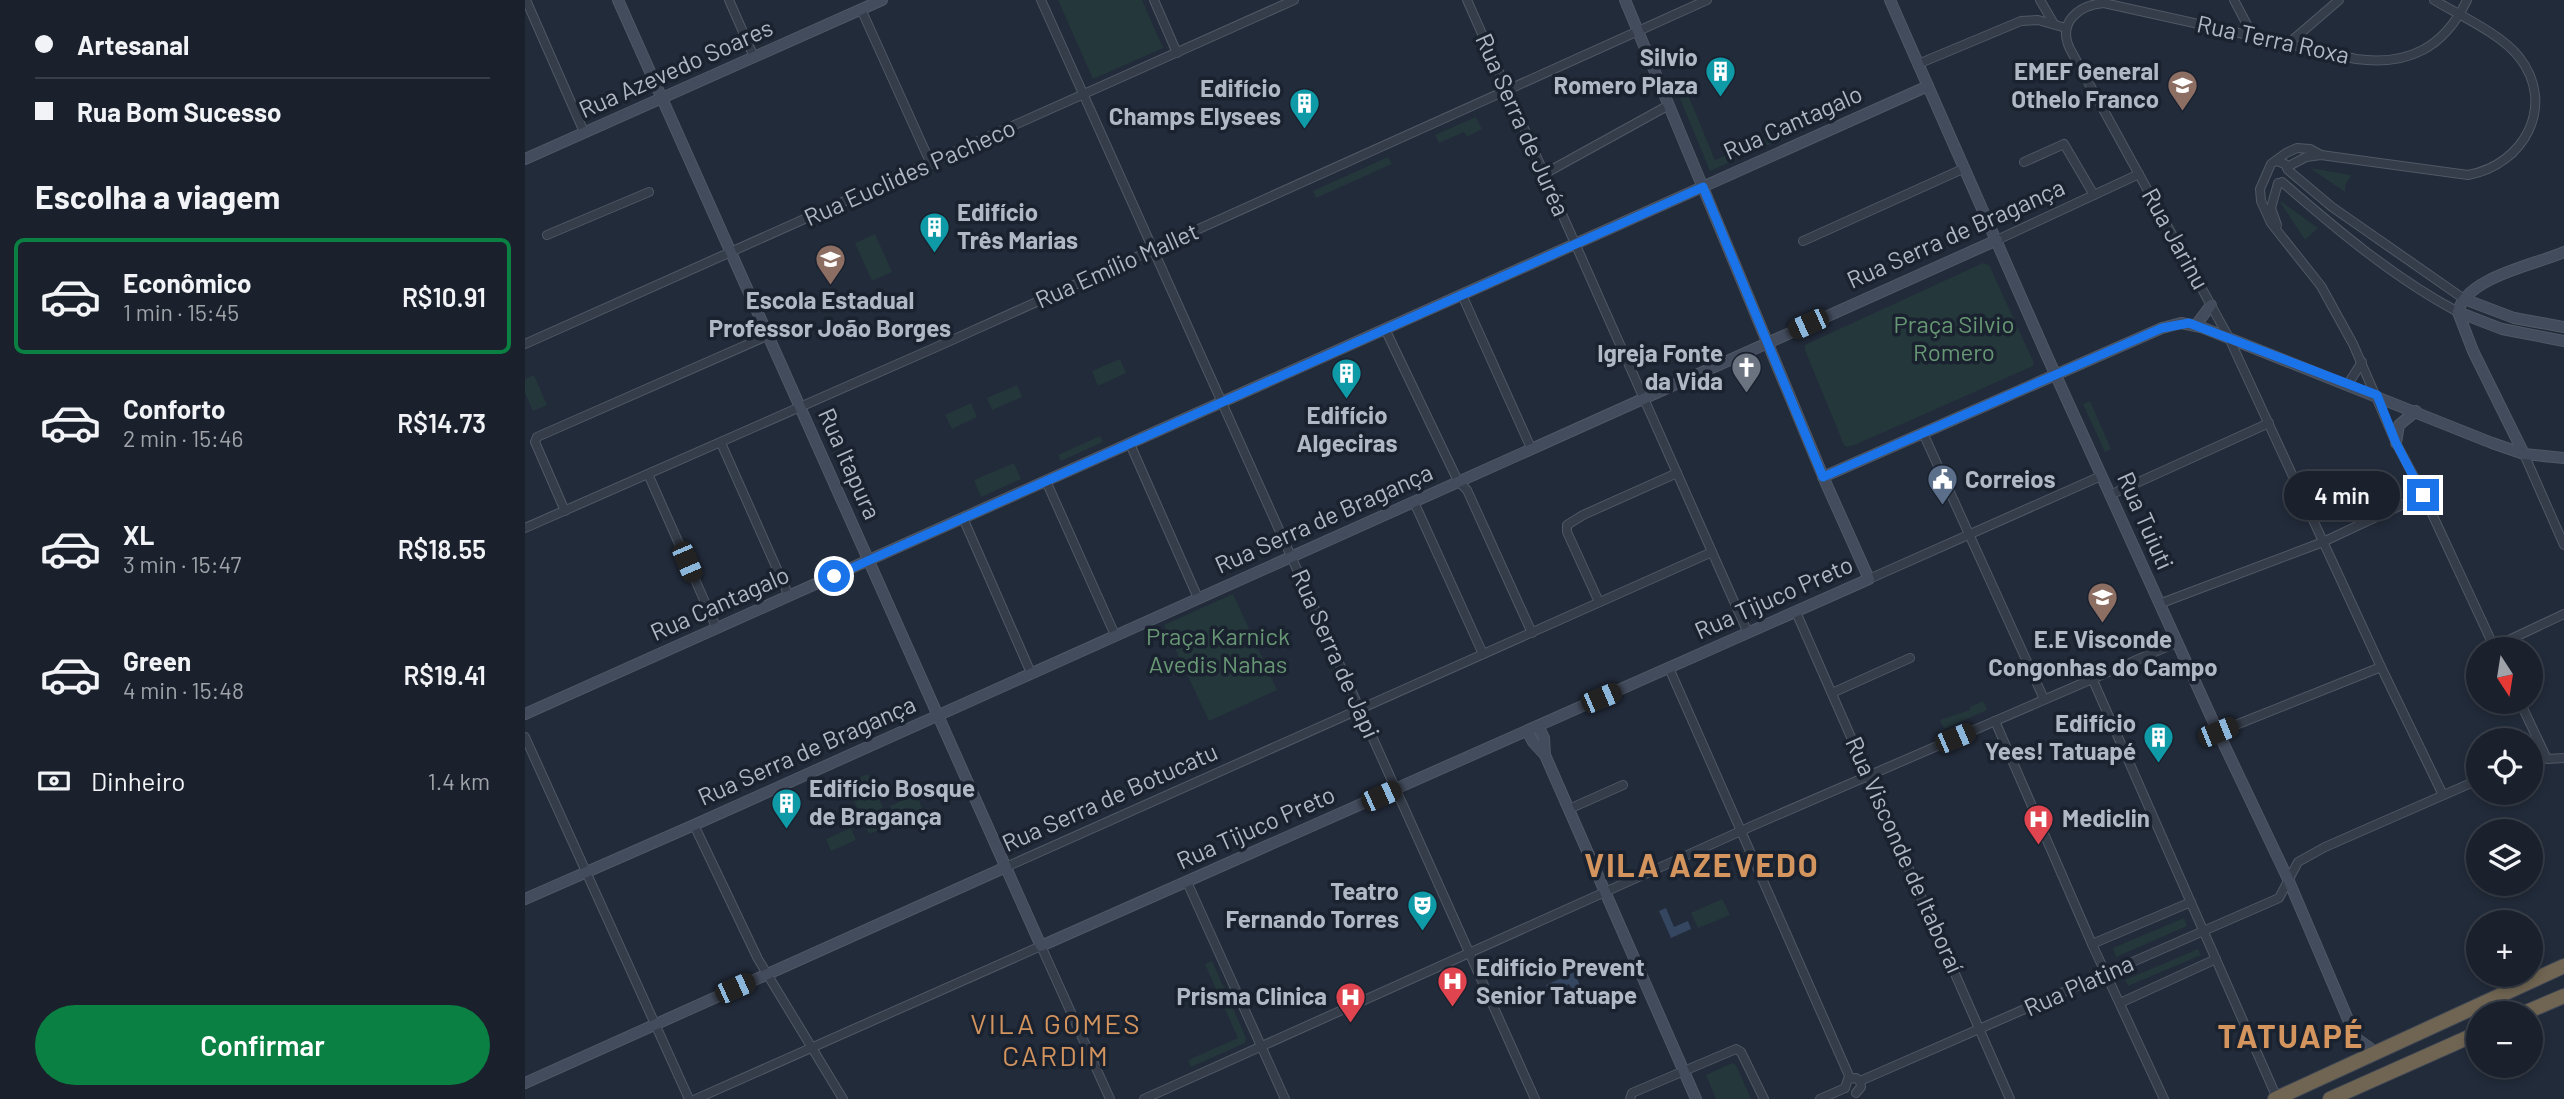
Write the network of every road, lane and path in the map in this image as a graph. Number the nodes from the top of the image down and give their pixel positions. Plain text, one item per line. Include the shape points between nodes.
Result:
1 (526, 0) edge
2 (618, 0) edge
3 (729, 0) edge
4 (882, 0) edge
5 (1041, 0) edge
6 (1154, 0) edge
7 (1294, 0) edge
8 (1467, 0) edge
9 (1625, 0) edge
10 (1707, 0) edge
11 (1890, 0) edge
12 (2041, 0) edge
13 (2234, 0) edge
14 (2339, 0) edge
15 (2434, 0) edge
16 (2467, 0) edge
17 (2103, 2) edge
18 (861, 9) junction
19 (2460, 16) junction
20 (2054, 24) junction
21 (2066, 27) junction
22 (1638, 31) junction
23 (2253, 36) junction
24 (2288, 44) junction
25 (1177, 52) junction
26 (754, 57) junction
27 (1918, 64) junction
28 (1928, 86) junction
29 (1507, 90) junction
30 (1084, 94) junction
31 (662, 99) junction
32 (1669, 105) junction
33 (584, 132) junction
34 (2321, 155) junction
35 (525, 159) edge
36 (2277, 160) junction
37 (2024, 162) dead end
38 (931, 164) junction
39 (1965, 168) junction
40 (2288, 169) junction
41 (2267, 170) junction
42 (1544, 174) junction
43 (2139, 174) junction
44 (2280, 183) junction
45 (1703, 187) junction
46 (649, 192) dead end
47 (2094, 195) junction
48 (547, 234) dead end
49 (2281, 234) junction
50 (2377, 238) junction
51 (1997, 240) junction
52 (1803, 241) dead end
53 (1576, 244) junction
54 (1153, 249) junction
55 (2367, 251) junction
56 (2564, 252) edge
57 (731, 253) junction
58 (2480, 286) junction
59 (1462, 295) junction
60 (2464, 299) junction
61 (2211, 305) junction
62 (2477, 305) junction
63 (2458, 312) junction
64 (2473, 319) junction
65 (2196, 325) junction
66 (2564, 327) edge
67 (1385, 329) junction
68 (769, 335) junction
69 (2466, 336) junction
70 (2229, 338) junction
71 (2564, 341) edge
72 (1767, 342) junction
73 (525, 344) edge
74 (2362, 362) junction
75 (2056, 375) junction
76 (2348, 384) junction
77 (2377, 395) junction
78 (1644, 398) junction
79 (1222, 403) junction
80 (801, 406) junction
81 (2416, 411) junction
82 (2269, 423) junction
83 (1923, 433) junction
84 (721, 443) junction
85 (2396, 443) junction
86 (1129, 444) junction
87 (1531, 449) junction
88 (2524, 454) junction
89 (2564, 458) edge
90 (1677, 473) junction
91 (648, 474) junction
92 (2102, 476) junction
93 (1823, 477) junction
94 (1046, 481) junction
95 (1458, 481) junction
96 (2110, 495) junction
97 (2423, 495) junction
98 (1413, 502) junction
99 (565, 511) junction
100 (963, 518) junction
101 (525, 528) edge
102 (1969, 535) junction
103 (2323, 542) junction
104 (2564, 545) edge
105 (1712, 552) junction
106 (1291, 556) junction
107 (869, 561) junction
108 (1869, 579) junction
109 (789, 596) junction
110 (1198, 598) junction
111 (1599, 602) junction
112 (2159, 604) junction
113 (1796, 612) junction
114 (2564, 614) edge
115 (716, 629) junction
116 (1532, 633) junction
117 (1748, 633) junction
118 (1115, 635) junction
119 (2490, 637) edge
120 (2517, 637) edge
121 (2178, 642) junction
122 (1483, 654) junction
123 (1910, 658) dead end
124 (2381, 667) junction
125 (1669, 668) junction
126 (1031, 673) junction
127 (2092, 678) junction
128 (1832, 694) junction
129 (2044, 699) junction
130 (1360, 709) junction
131 (525, 714) edge
132 (939, 714) junction
133 (1995, 721) junction
134 (1538, 726) junction
135 (1527, 731) junction
136 (2218, 732) junction
137 (525, 737) edge
138 (2543, 751) edge
139 (1545, 755) junction
140 (2564, 758) edge
141 (1868, 775) junction
142 (1623, 785) dead end
143 (2466, 785) edge
144 (1396, 789) junction
145 (2443, 795) junction
146 (1569, 809) junction
147 (694, 825) junction
148 (1741, 831) junction
149 (1006, 867) junction
150 (585, 872) junction
151 (2288, 879) junction
152 (1187, 881) junction
153 (1605, 892) junction
154 (525, 899) edge
155 (2190, 902) junction
156 (2204, 932) junction
157 (2092, 944) junction
158 (1041, 946) junction
159 (1470, 953) junction
160 (2216, 959) junction
161 (2564, 966) edge
162 (2106, 973) junction
163 (766, 975) junction
164 (2564, 996) edge
165 (2120, 1003) junction
166 (2543, 1005) edge
167 (655, 1024) junction
168 (1980, 1029) junction
169 (2466, 1038) edge
170 (1262, 1046) junction
171 (811, 1048) junction
172 (2374, 1051) junction
173 (1684, 1071) junction
174 (1850, 1078) junction
175 (1860, 1081) junction
176 (525, 1083) edge
177 (1845, 1088) junction
178 (1858, 1096) edge
179 (2276, 1098) edge
180 (688, 1099) edge
181 (696, 1099) edge
182 (843, 1099) edge
183 (1110, 1099) edge
184 (1144, 1099) edge
185 (1286, 1099) edge
186 (1535, 1099) edge
187 (1630, 1099) edge
188 (1696, 1099) edge
189 (1764, 1099) edge
190 (1820, 1099) edge
191 (2010, 1099) edge
192 (2164, 1099) edge
193 (2330, 1099) edge

1 - 33 street
2 - 31 street, Rua Itapura
3 - 26 street
4 - 18 street, Rua Azevedo Soares
5 - 30 street, Rua Serra de Japi
6 - 25 street
7 - 25 street, Rua Euclides Pacheco
8 - 29 street, Rua Serra de Juréa
9 - 22 street
10 - 22 street, Rua Emílio Mallet
11 - 27 street, Rua Tuiuti
12 - 20 street
13 - 23 street
14 - 24 street
15 - 19 street
16 - 19 street, Rua Terra Roxa
17 - 21 street, Rua Terra Roxa via 2083,7
17 - 23 street, Rua Terra Roxa
18 - 26 street, Rua Azevedo Soares
18 - 38 street
19 - 24 street, Rua Terra Roxa via 2429,47 2389,60 2356,59
19 - 34 street via 2513,50 2530,76 2533,116 2516,152 2491,169 2458,175
20 - 21 street
20 - 27 street via 2014,23
21 - 43 street, Rua Jarinu via 2070,49
22 - 29 street, Rua Emílio Mallet
22 - 32 street
23 - 24 street, Rua Terra Roxa
25 - 30 street, Rua Euclides Pacheco
26 - 31 street, Rua Azevedo Soares
27 - 28 street, Rua Tuiuti
28 - 39 street, Rua Tuiuti
28 - 45 street, Rua Cantagalo
29 - 42 street, Rua Serra de Juréa
29 - 54 street, Rua Emílio Mallet
30 - 38 street, Rua Euclides Pacheco
30 - 54 street, Rua Serra de Japi
31 - 33 street, Rua Azevedo Soares
31 - 57 street, Rua Itapura
32 - 42 street
32 - 45 street
33 - 35 street, Rua Azevedo Soares
34 - 36 street via 2297,148
34 - 40 street via 2306,157
36 - 40 street
36 - 41 street
37 - 47 street via 2064,144
38 - 57 street, Rua Euclides Pacheco
39 - 51 street, Rua Tuiuti
39 - 52 street
40 - 44 street via 2287,178
40 - 50 street
41 - 44 street via 2270,179
41 - 49 street via 2261,201
42 - 53 street, Rua Serra de Juréa
43 - 47 street, Rua Serra de Bragança
43 - 61 street, Rua Jarinu
44 - 49 street via 2271,208
44 - 55 street
45 - 53 street, Rua Cantagalo
45 - 72 street
46 - 48 street
47 - 51 street, Rua Serra de Bragança
49 - 74 street via 2321,286
50 - 55 street
50 - 60 street
51 - 72 street, Rua Serra de Bragança
51 - 75 street, Rua Tuiuti
53 - 59 street, Rua Cantagalo
53 - 78 street, Rua Serra de Juréa
54 - 79 street, Rua Serra de Japi
54 - 80 street, Rua Emílio Mallet
55 - 63 street
56 - 58 street
57 - 68 street, Rua Itapura
57 - 73 street, Rua Euclides Pacheco
58 - 60 street
58 - 62 street
59 - 67 street, Rua Cantagalo
59 - 87 street
60 - 62 street
60 - 63 street
61 - 65 street
61 - 70 street, Rua Jarinu
62 - 64 street
62 - 66 street via 2514,318
63 - 64 street
63 - 69 street
64 - 69 street
64 - 71 street
65 - 70 street
65 - 75 street via 2172,325
67 - 79 street, Rua Cantagalo
67 - 95 street
68 - 80 street, Rua Itapura
68 - 99 street via 537,437 535,442
69 - 88 street
70 - 76 street
70 - 82 street, Rua Jarinu
72 - 78 street, Rua Serra de Bragança
72 - 93 street
74 - 76 street
74 - 77 street
75 - 83 street
75 - 92 street, Rua Tuiuti
76 - 77 street
77 - 81 street
77 - 85 street
78 - 87 street, Rua Serra de Bragança
78 - 90 street, Rua Serra de Juréa
79 - 86 street, Rua Cantagalo
79 - 106 street, Rua Serra de Japi
80 - 84 street, Rua Emílio Mallet
80 - 107 street, Rua Itapura
81 - 85 street via 2399,425
81 - 88 street
82 - 96 street
82 - 103 street, Rua Jarinu
83 - 93 street
83 - 102 street
84 - 91 street, Rua Emílio Mallet
84 - 109 street
85 - 97 street
86 - 94 street, Rua Cantagalo
86 - 110 street
87 - 95 street, Rua Serra de Bragança
88 - 89 street
88 - 104 street
90 - 105 street, Rua Serra de Juréa
90 - 111 street via 1567,525
91 - 99 street, Rua Emílio Mallet
91 - 115 street
92 - 96 street, Rua Tuiuti
92 - 102 street, Rua Tijuco Preto
93 - 108 street
94 - 100 street, Rua Cantagalo
94 - 118 street
95 - 98 street, Rua Serra de Bragança
95 - 116 street via 1467,490
96 - 112 street, Rua Tuiuti
97 - 103 street
97 - 119 street
98 - 106 street, Rua Serra de Bragança
98 - 122 street
99 - 101 street, Rua Emílio Mallet
100 - 107 street, Rua Cantagalo
100 - 126 street
102 - 108 street, Rua Tijuco Preto
102 - 129 street
103 - 112 street
103 - 124 street, Rua Jarinu
105 - 111 street, Rua Serra de Botucatu
105 - 117 street, Rua Serra de Juréa
106 - 110 street, Rua Serra de Bragança
106 - 130 street, Rua Serra de Japi
107 - 109 street, Rua Cantagalo
107 - 132 street, Rua Itapura
108 - 113 street, Rua Tijuco Preto
109 - 115 street, Rua Cantagalo
110 - 118 street, Rua Serra de Bragança
111 - 116 street, Rua Serra de Botucatu
112 - 121 street, Rua Tuiuti
113 - 117 street, Rua Tijuco Preto
113 - 128 street, Rua Visconde de Itaboraí
114 - 120 street
115 - 131 street, Rua Cantagalo
116 - 122 street, Rua Serra de Botucatu
117 - 125 street, Rua Tijuco Preto
118 - 126 street, Rua Serra de Bragança
121 - 127 street
121 - 136 street, Rua Tuiuti
122 - 130 street, Rua Serra de Botucatu
123 - 128 street
124 - 136 street
124 - 145 street, Rua Jarinu
125 - 134 street, Rua Tijuco Preto
125 - 148 street
126 - 132 street, Rua Serra de Bragança
127 - 129 street
127 - 155 street
128 - 141 street, Rua Visconde de Itaboraí
129 - 133 street
130 - 144 street, Rua Serra de Japi
130 - 149 street, Rua Serra de Botucatu
132 - 147 street, Rua Serra de Bragança
132 - 149 street, Rua Itapura
133 - 141 street
133 - 157 street
134 - 135 street, Rua Tijuco Preto
134 - 139 street
135 - 139 street
135 - 144 street, Rua Tijuco Preto
136 - 151 street, Rua Tuiuti
137 - 150 street
138 - 140 street via 2547,759
139 - 146 street
141 - 148 street
141 - 168 street, Rua Visconde de Itaboraí
142 - 146 street
143 - 145 street, Rua Platina
144 - 152 street, Rua Tijuco Preto
144 - 159 street, Rua Serra de Japi
145 - 151 street, Rua Platina via 2298,862
146 - 153 street
147 - 150 street, Rua Serra de Bragança
147 - 163 street
148 - 153 street
148 - 174 street
149 - 158 street, Rua Itapura
149 - 163 street, Rua Serra de Botucatu
150 - 154 street, Rua Serra de Bragança
150 - 167 street
151 - 156 street, Rua Platina via 2279,898
151 - 172 street, Rua Tuiuti via 2356,1038
152 - 158 street, Rua Tijuco Preto
152 - 170 street
153 - 159 street
153 - 173 street
155 - 156 street
155 - 157 street
156 - 160 street
156 - 162 street, Rua Platina
157 - 162 street
158 - 171 street, Rua Tijuco Preto
158 - 183 street, Rua Itapura
159 - 170 street
159 - 186 street, Rua Serra de Japi
160 - 165 street
160 - 179 street
161 - 172 highway
162 - 165 street
162 - 168 street, Rua Platina
163 - 167 street, Rua Serra de Botucatu
163 - 171 street
164 - 166 highway
165 - 192 street
167 - 176 street, Rua Serra de Botucatu
167 - 180 street
168 - 175 street, Rua Platina
168 - 191 street, Rua Visconde de Itaboraí
169 - 193 highway
170 - 184 street
170 - 185 street
171 - 181 street, Rua Tijuco Preto
171 - 182 street
172 - 179 highway
173 - 187 street via 1632,1093
173 - 188 street
173 - 189 street via 1739,1050
174 - 175 street
174 - 177 street
175 - 178 street
177 - 178 street
177 - 190 street

